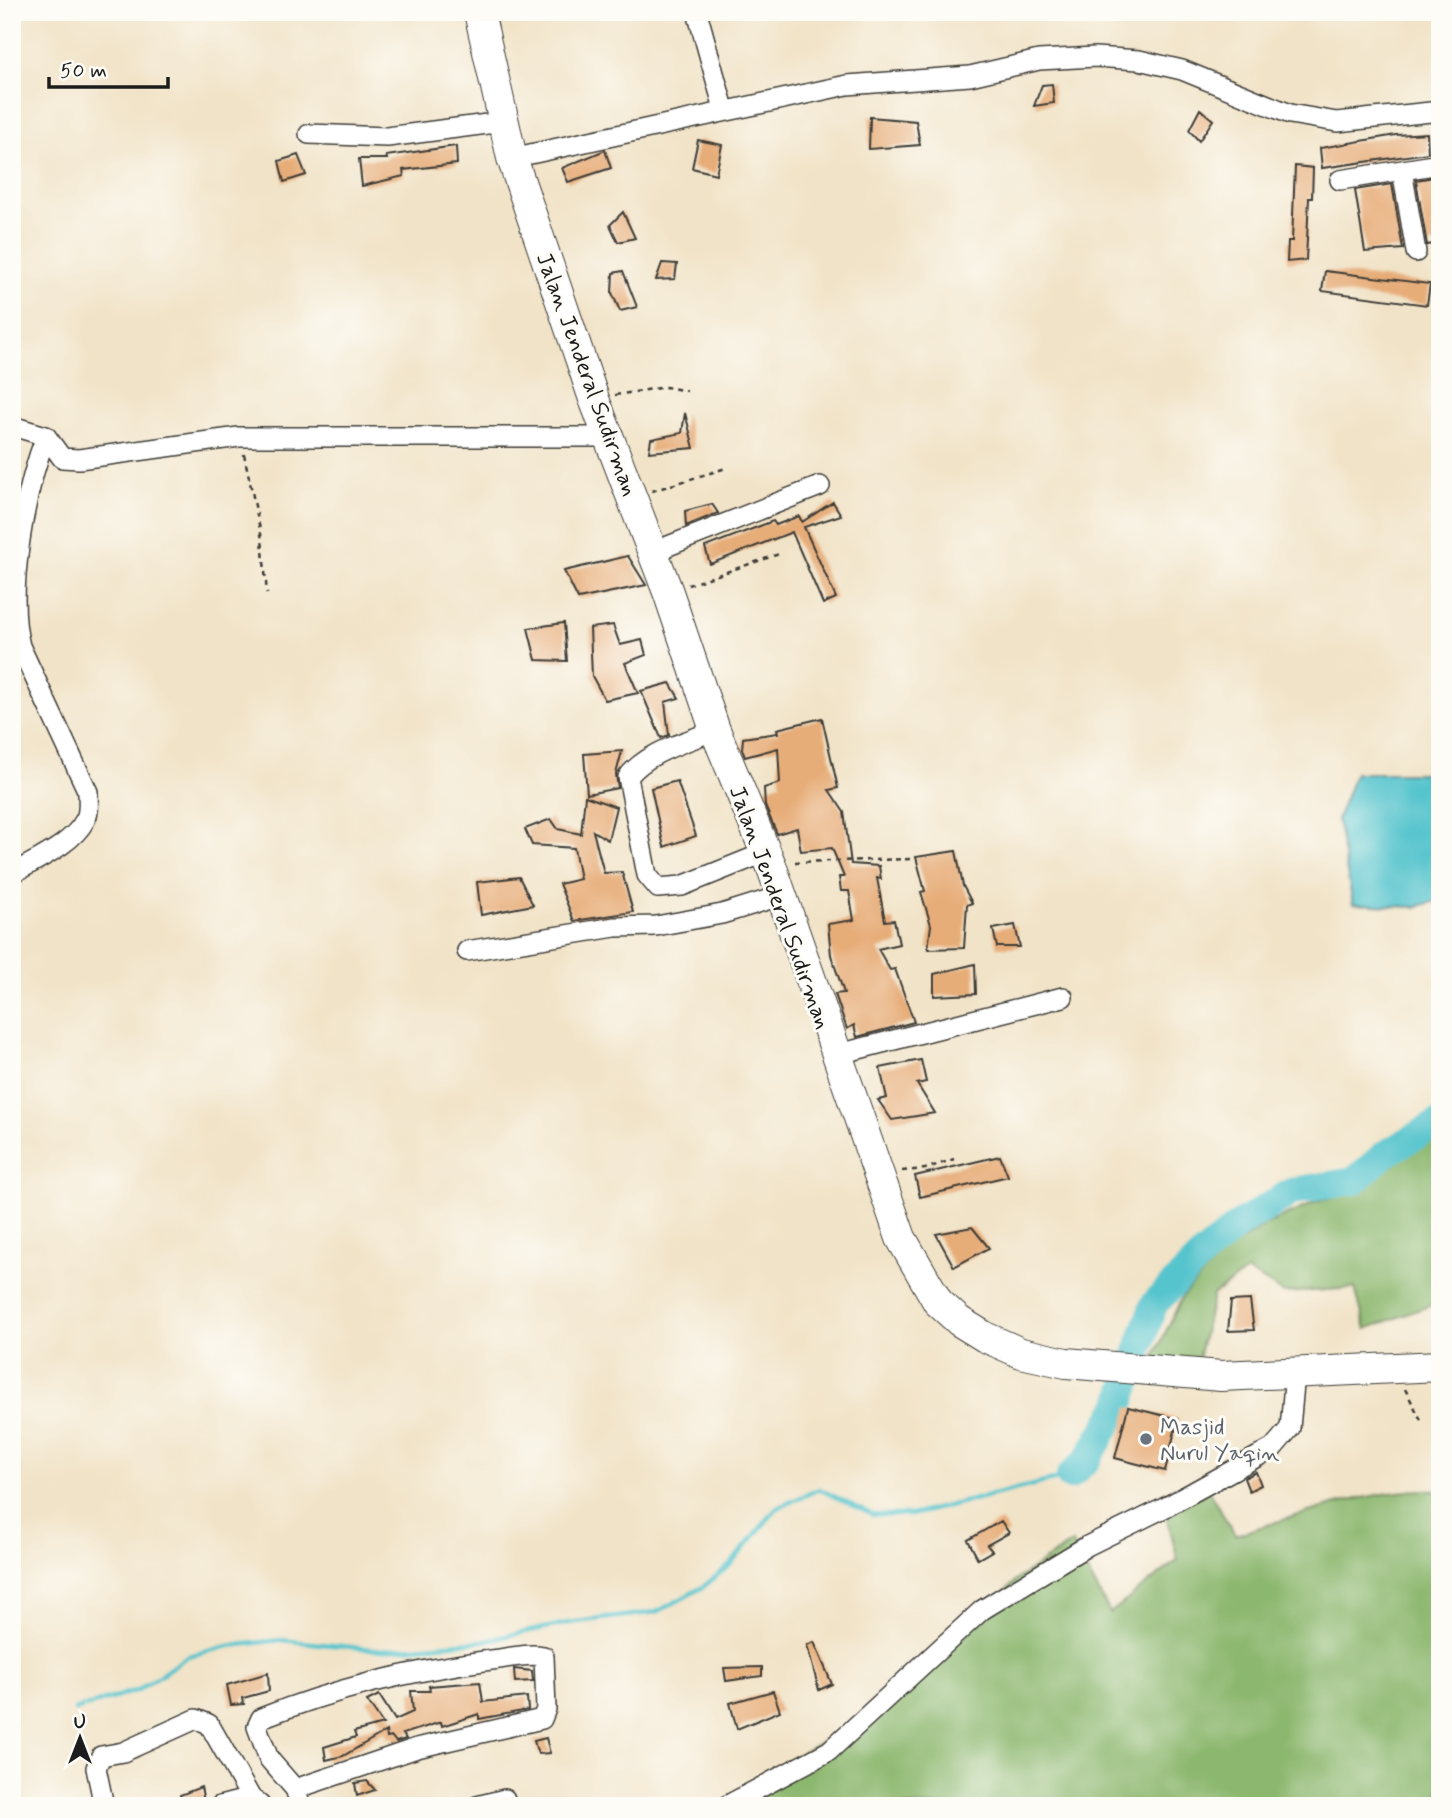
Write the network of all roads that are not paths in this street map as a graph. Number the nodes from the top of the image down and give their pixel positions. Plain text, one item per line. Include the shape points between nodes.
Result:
1 (479, 12) edge
2 (696, 12) edge
3 (724, 110) junction
4 (1440, 111) edge
5 (503, 122) junction
6 (309, 134) dead end
7 (512, 158) junction
8 (1440, 164) edge
9 (1402, 170) junction
10 (1340, 180) dead end
11 (1416, 252) dead end
12 (12, 426) edge
13 (46, 436) junction
14 (608, 437) junction
15 (820, 486) dead end
16 (653, 552) junction
17 (715, 730) junction
18 (768, 859) junction
19 (12, 874) edge
20 (780, 896) junction
21 (467, 951) dead end
22 (1063, 997) dead end
23 (835, 1055) junction
24 (1440, 1366) edge
25 (1295, 1373) junction
26 (298, 1797) edge
27 (505, 1799) dead end
28 (256, 1802) edge
29 (104, 1806) edge
30 (220, 1806) edge
31 (477, 1806) edge
32 (726, 1806) edge

1 - 5 highway, Jalan Jenderal Sudirman
2 - 3 street
3 - 4 street via 847,85 970,76 1039,60 1095,57 1139,60 1182,70 1290,114 1337,122
3 - 7 street
5 - 6 street via 387,137
5 - 7 highway, Jalan Jenderal Sudirman
7 - 14 highway, Jalan Jenderal Sudirman
8 - 9 street
9 - 10 street
9 - 11 street
12 - 13 street
13 - 14 street via 62,458 79,459 239,437
13 - 19 street via 28,494 15,625 20,646 88,792 89,808 85,821 65,841
14 - 16 highway, Jalan Jenderal Sudirman
15 - 16 street
16 - 17 highway, Jalan Jenderal Sudirman
17 - 18 highway, Jalan Jenderal Sudirman
17 - 18 street via 655,755 628,777 647,875 658,888 682,886
18 - 20 highway, Jalan Jenderal Sudirman
20 - 21 street via 722,914 656,926 615,927
20 - 23 highway, Jalan Jenderal Sudirman
22 - 23 street
23 - 25 highway, Jalan Jenderal Sudirman via 901,1238 938,1302 959,1321 1021,1353 1114,1369 1221,1376
24 - 25 highway, Jalan Jenderal Sudirman
25 - 32 street via 1290,1428 1273,1448 1087,1546 982,1610 829,1751
26 - 26 street via 416,1748 535,1723 546,1709 544,1656 486,1661 389,1679 261,1718 257,1727 269,1759
27 - 31 street
28 - 29 street via 209,1724 196,1719 123,1752 101,1756 96,1768
28 - 30 street

